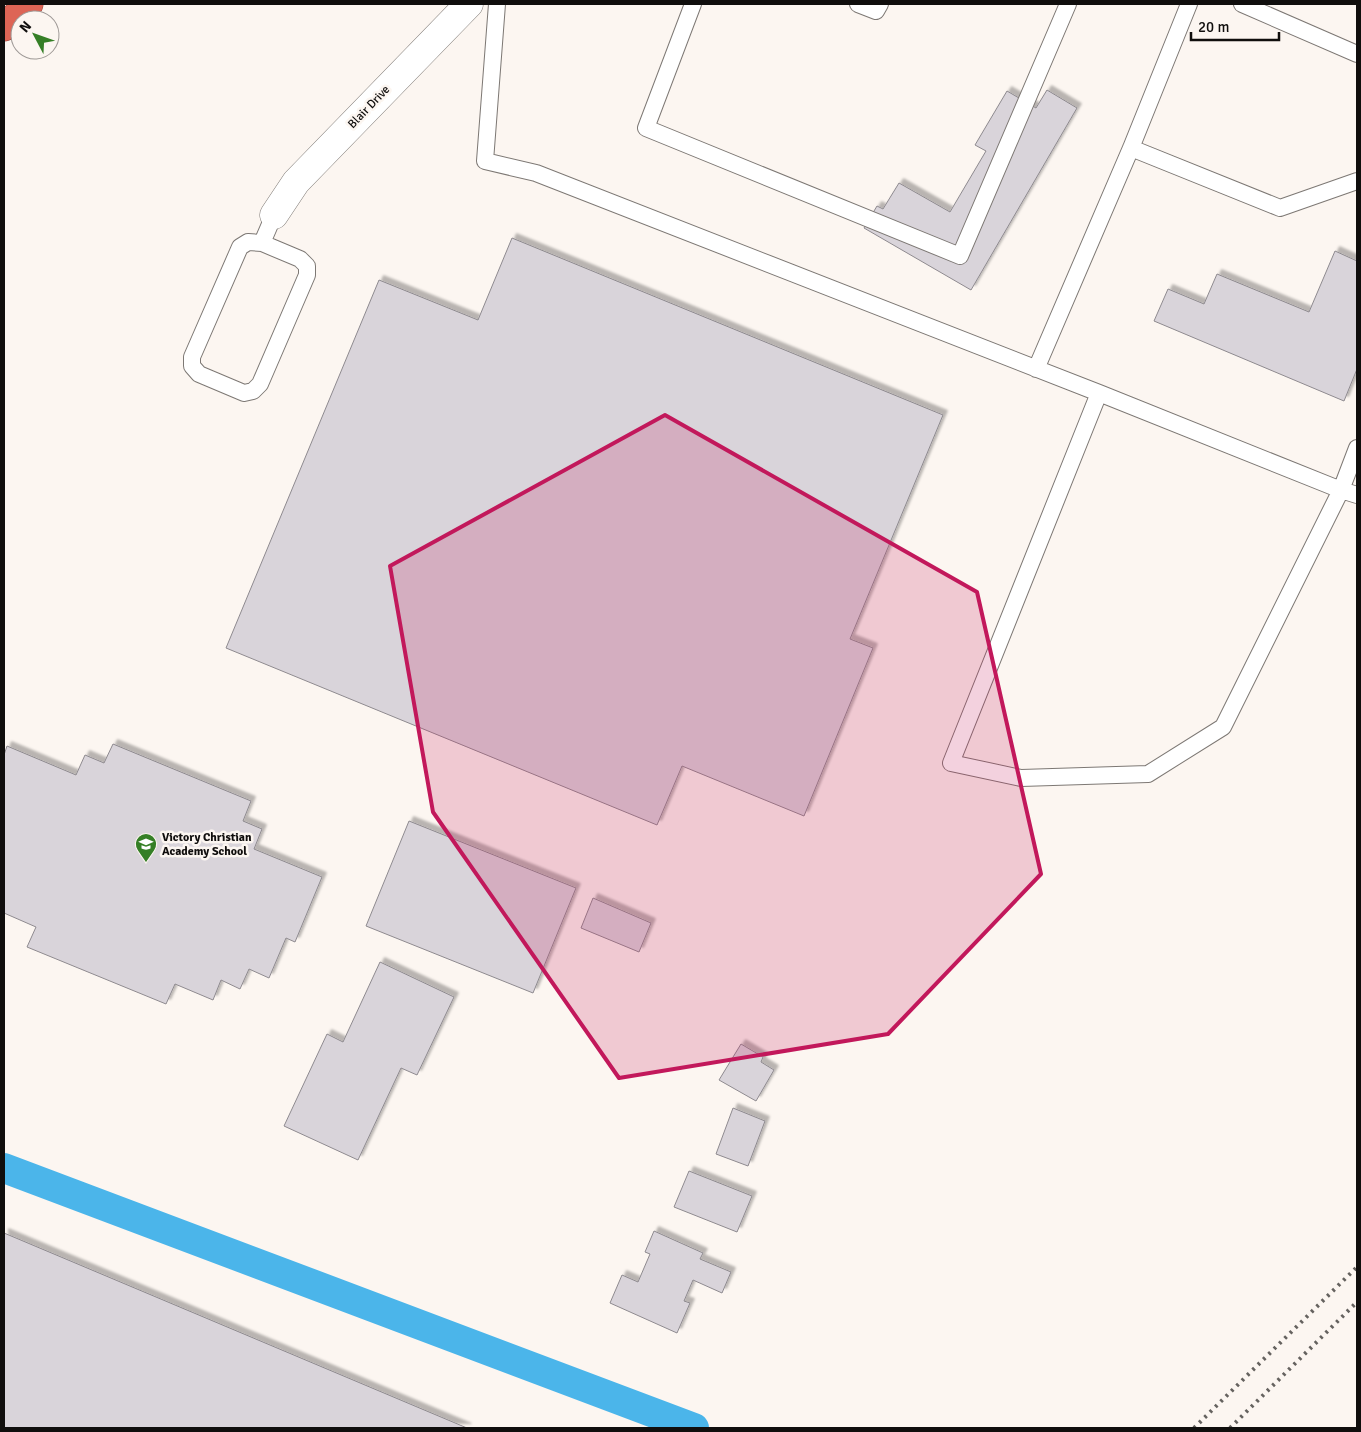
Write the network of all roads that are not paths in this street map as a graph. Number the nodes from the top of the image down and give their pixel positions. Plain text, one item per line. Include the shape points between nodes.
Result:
1 (29, 4) edge
2 (468, 4) edge
3 (497, 4) edge
4 (694, 4) edge
5 (858, 4) edge
6 (880, 4) edge
7 (1068, 4) edge
8 (1189, 4) edge
9 (1242, 4) edge
10 (4, 27) edge
11 (1357, 54) edge
12 (1131, 148) junction
13 (1357, 181) edge
14 (274, 214) joint
15 (262, 243) junction
16 (1036, 369) junction
17 (1099, 393) junction
18 (1357, 448) edge
19 (1341, 490) junction
20 (1357, 495) edge

1 - 10 highway
2 - 14 street, Blair Drive via 296,182
3 - 16 lane via 485,162 536,173
4 - 7 lane via 646,128 960,256
5 - 6 lane via 876,11
8 - 12 lane
9 - 11 lane
12 - 13 lane via 1280,208
12 - 16 lane
14 - 15 lane
15 - 15 lane via 248,242 240,246 192,357 192,366 199,374 244,393 253,391 260,384 307,275 307,266 300,260
16 - 17 lane
17 - 19 lane
17 - 19 lane via 951,763 1021,778 1148,774 1223,727
18 - 19 lane
19 - 20 lane

